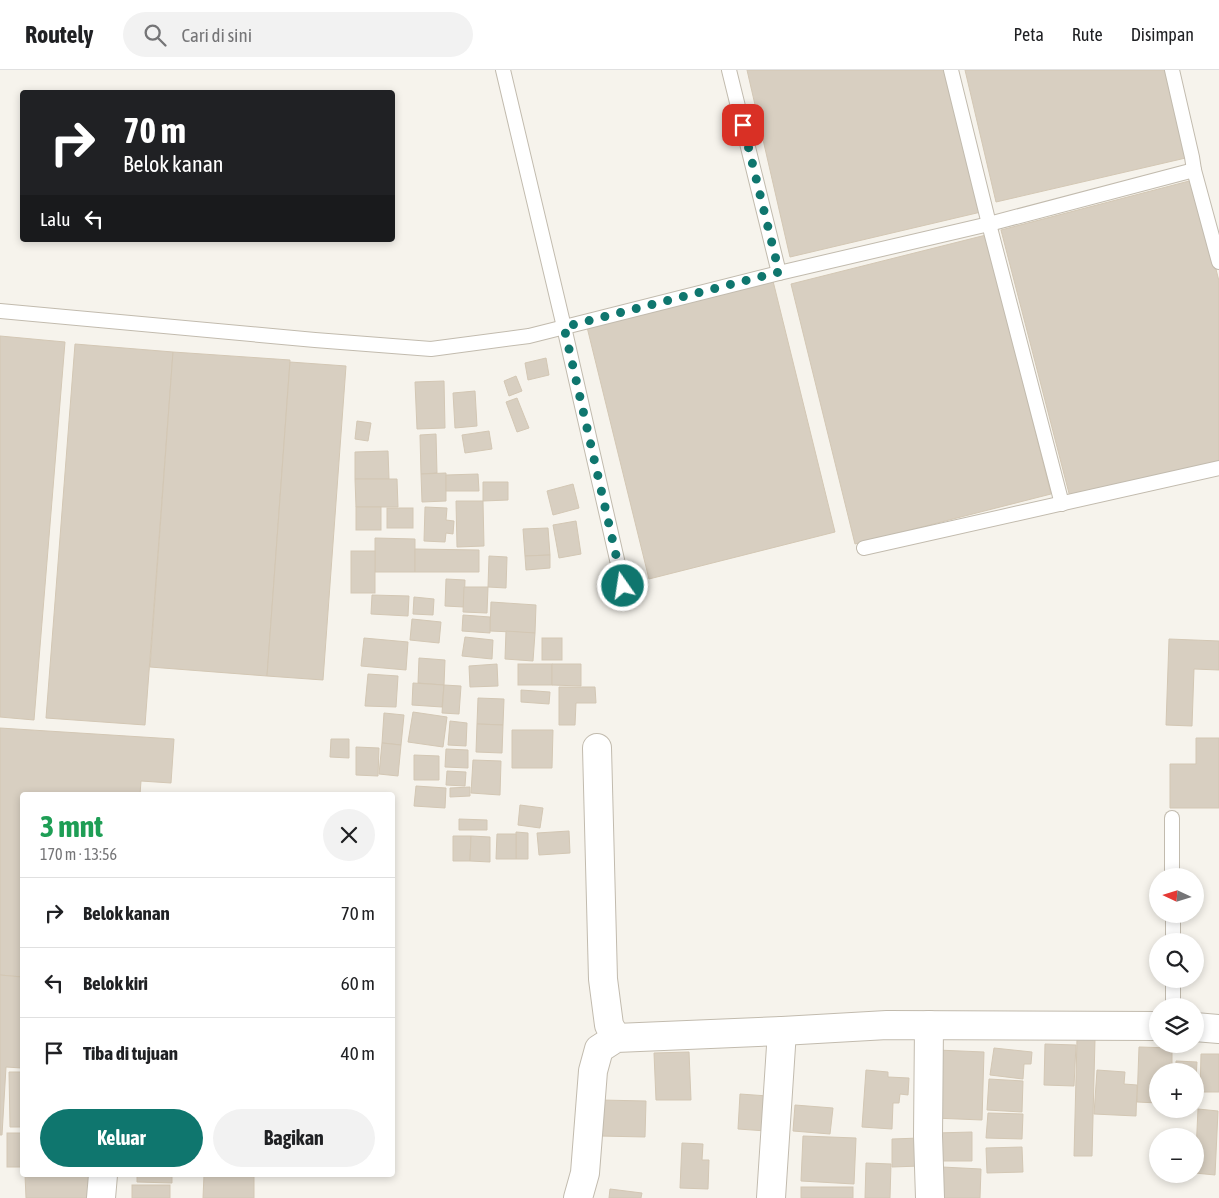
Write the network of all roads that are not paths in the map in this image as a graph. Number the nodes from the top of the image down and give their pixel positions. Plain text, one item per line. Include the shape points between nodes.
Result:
1 (503, 70) edge
2 (729, 70) edge
3 (952, 70) edge
4 (1172, 70) edge
5 (1194, 170) junction
6 (989, 224) junction
7 (1219, 262) edge
8 (779, 272) junction
9 (0, 311) edge
10 (564, 327) junction
11 (1219, 468) edge
12 (1062, 504) junction
13 (864, 548) dead end
14 (623, 586) dead end
15 (597, 748) dead end
16 (1172, 818) dead end
17 (1172, 868) edge
18 (929, 1025) junction
19 (1149, 1026) edge
20 (1204, 1028) edge
21 (1219, 1029) edge
22 (782, 1031) junction
23 (616, 1038) junction
24 (103, 1177) edge
25 (101, 1198) edge
26 (578, 1198) edge
27 (771, 1198) edge
28 (930, 1198) edge

1 - 10 lane
2 - 8 lane
3 - 6 lane
4 - 5 lane
5 - 6 lane
5 - 7 lane
6 - 8 lane
6 - 12 lane
8 - 10 lane
9 - 10 lane via 431,349 528,336
10 - 14 lane
11 - 12 lane
12 - 13 lane
15 - 23 street via 603,979 609,1025
16 - 17 lane
18 - 19 street
18 - 22 street via 887,1024
18 - 28 street
20 - 21 street
22 - 23 street
22 - 27 street
23 - 26 street via 599,1049 593,1071 585,1173
24 - 25 street

